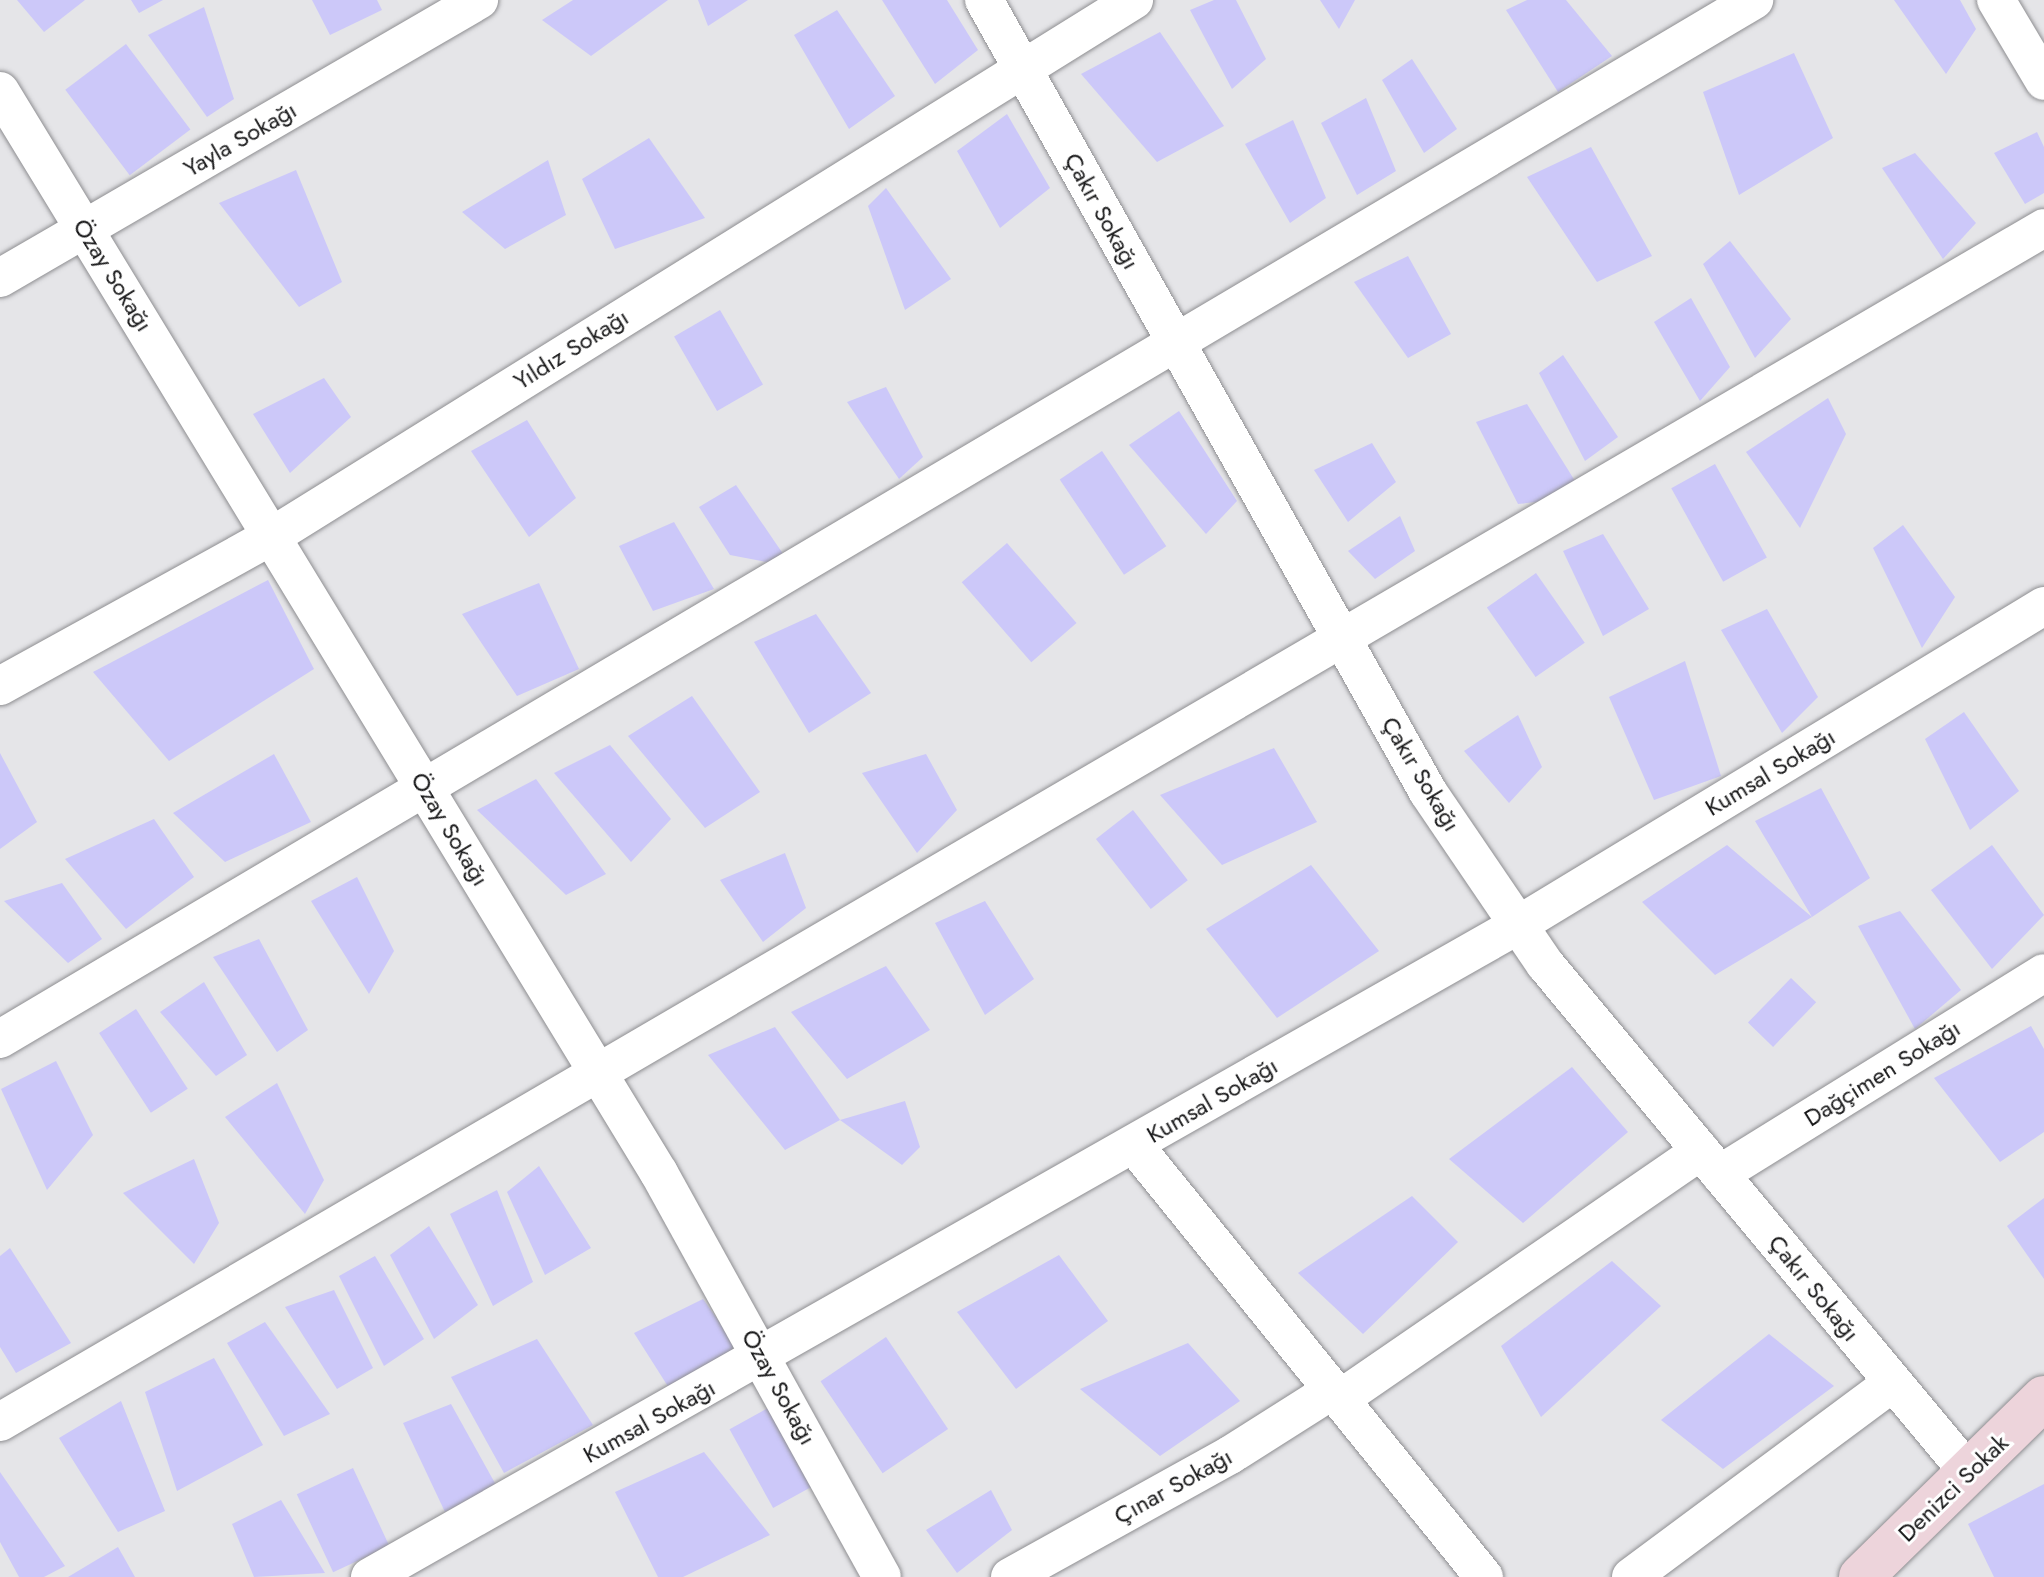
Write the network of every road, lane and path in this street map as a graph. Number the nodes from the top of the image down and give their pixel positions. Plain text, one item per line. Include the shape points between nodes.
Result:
1 (479, 0) edge
2 (984, 0) edge
3 (1134, 0) edge
4 (1754, 0) edge
5 (1996, 0) edge
6 (1021, 67) junction
7 (2044, 81) edge
8 (0, 91) edge
9 (2044, 228) edge
10 (84, 229) junction
11 (0, 278) edge
12 (1175, 342) junction
13 (274, 535) junction
14 (2044, 606) edge
15 (1342, 639) junction
16 (0, 686) edge
17 (423, 785) junction
18 (1518, 925) junction
19 (2044, 973) edge
20 (0, 1039) edge
21 (596, 1070) junction
22 (1134, 1145) junction
23 (1710, 1163) junction
24 (763, 1358) junction
25 (1892, 1383) junction
26 (1337, 1395) junction
27 (2044, 1398) edge
28 (0, 1422) edge
29 (1969, 1473) junction
30 (1870, 1571) edge
31 (370, 1577) edge
32 (882, 1577) edge
33 (1010, 1577) edge
34 (1484, 1577) edge
35 (1631, 1577) edge

1 - 10 street, Yayla Sokağı
2 - 6 street, Çakır Sokağı
3 - 6 street, Yıldız Sokağı
4 - 12 street
5 - 7 street
6 - 12 street, Çakır Sokağı
6 - 13 street, Yıldız Sokağı
8 - 10 street, Özay Sokağı
9 - 15 street
10 - 11 street, Yayla Sokağı
10 - 13 street, Özay Sokağı
12 - 15 street, Çakır Sokağı
12 - 17 street
13 - 16 street, Yıldız Sokağı
13 - 17 street, Özay Sokağı
14 - 18 street, Kumsal Sokağı
15 - 18 street, Çakır Sokağı via 1428,792
15 - 21 street
17 - 20 street
17 - 21 street, Özay Sokağı
18 - 22 street, Kumsal Sokağı
18 - 23 street, Çakır Sokağı
19 - 23 street, Dağçimen Sokağı
21 - 24 street, Özay Sokağı
21 - 28 street
22 - 24 street, Kumsal Sokağı
22 - 26 street
23 - 25 street, Çakır Sokağı
23 - 26 street, Dağçimen Sokağı
24 - 31 street, Kumsal Sokağı
24 - 32 street, Özay Sokağı
25 - 29 street, Çakır Sokağı
25 - 35 street
26 - 33 street, Çınar Sokağı
26 - 34 street
27 - 29 street, Denizci Sokak
29 - 30 street, Denizci Sokak

